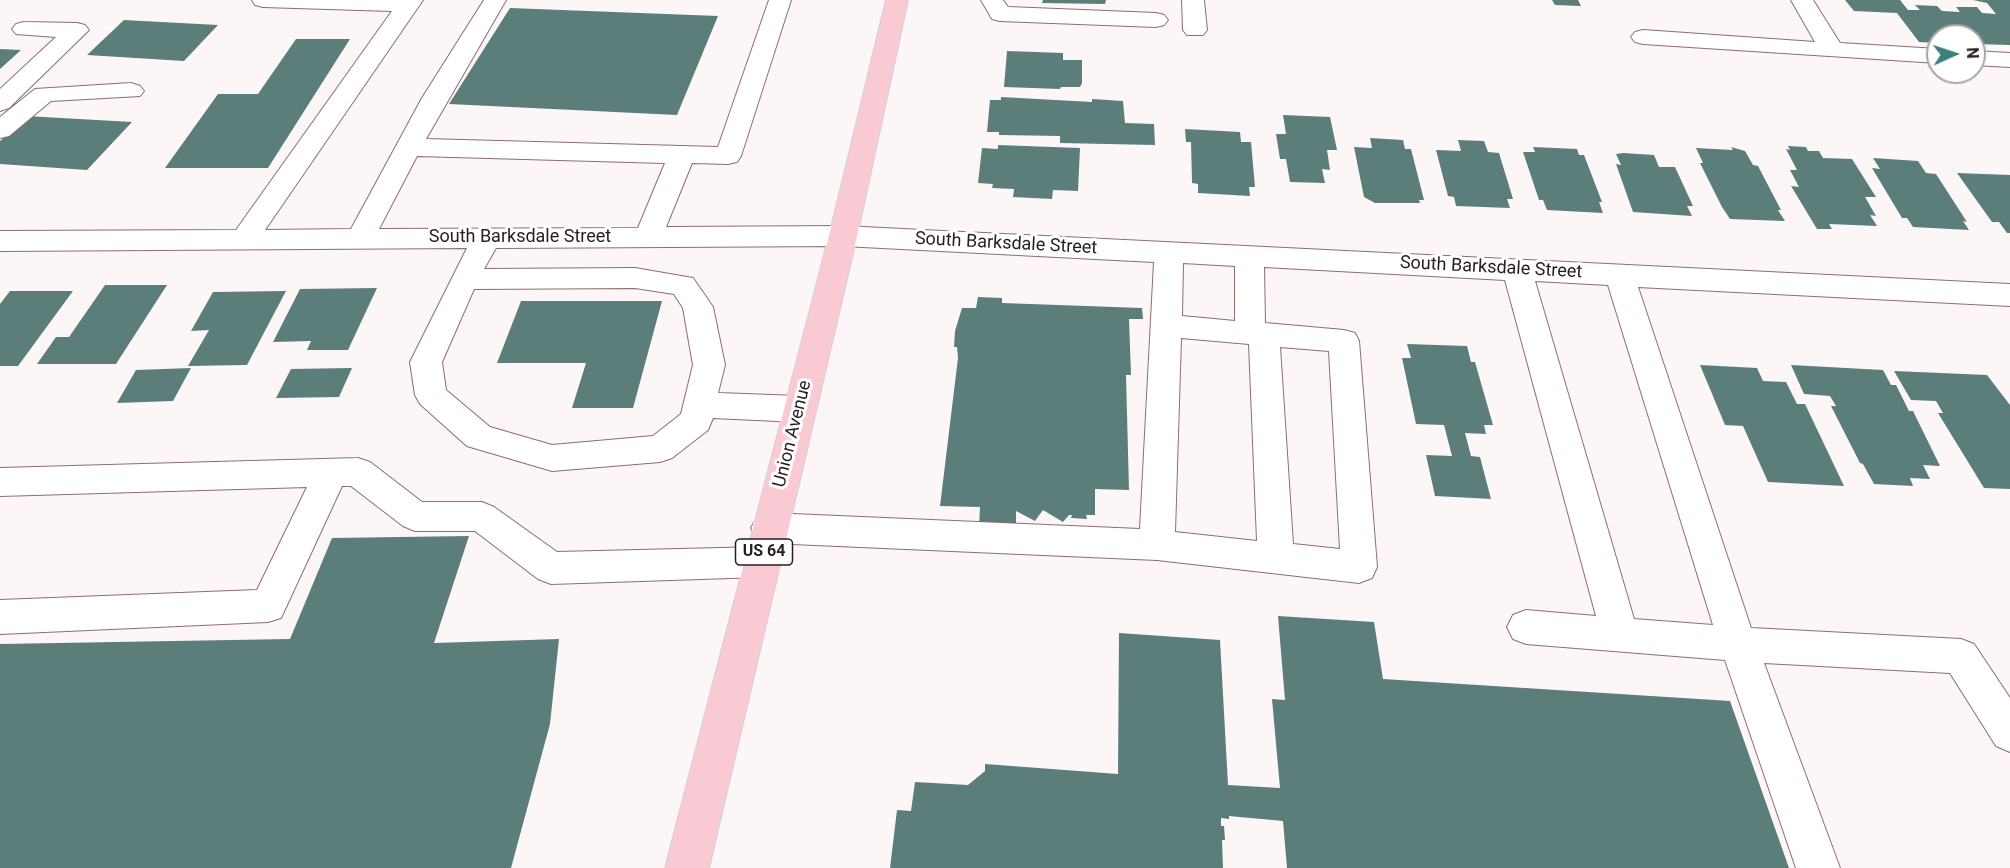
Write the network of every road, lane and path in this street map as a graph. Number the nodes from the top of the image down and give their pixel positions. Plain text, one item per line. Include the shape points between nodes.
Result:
1 (263, 0) edge
2 (495, 0) edge
3 (780, 0) edge
4 (897, 0) edge
5 (992, 0) edge
6 (1193, 0) edge
7 (1802, 0) edge
8 (410, 3) edge
9 (1156, 20) dead end
10 (24, 29) dead end
11 (1195, 30) dead end
12 (1643, 38) dead end
13 (1832, 50) junction
14 (1926, 55) edge
15 (1986, 59) edge
16 (2010, 60) edge
17 (131, 91) dead end
18 (0, 103) edge
19 (0, 130) edge
20 (408, 147) junction
21 (682, 155) junction
22 (843, 236) junction
23 (648, 237) junction
24 (360, 238) junction
25 (487, 238) junction
26 (244, 239) junction
27 (0, 241) edge
28 (1169, 252) junction
29 (1249, 256) junction
30 (1517, 270) junction
31 (1620, 275) junction
32 (464, 279) junction
33 (2010, 295) edge
34 (1167, 326) junction
35 (1257, 334) junction
36 (700, 405) junction
37 (799, 409) junction
38 (331, 473) junction
39 (0, 482) edge
40 (769, 528) junction
41 (1157, 545) junction
42 (1276, 558) junction
43 (761, 562) junction
44 (0, 617) edge
45 (1526, 627) dead end
46 (1620, 633) junction
47 (1738, 644) junction
48 (2010, 733) edge
49 (687, 868) edge
50 (1818, 868) edge

1 - 8 street
2 - 20 street
3 - 21 street via 728,156
4 - 22 main road, Union Avenue / US 64
5 - 9 street via 1000,14
6 - 11 street
7 - 13 street
8 - 26 street
10 - 18 street via 77,30
12 - 13 street
13 - 14 street
15 - 16 street
17 - 19 street via 44,94
20 - 21 street
20 - 24 street
21 - 23 street
22 - 23 street, South Barksdale Street
22 - 28 street, South Barksdale Street
22 - 37 main road, Union Avenue / US 64
23 - 25 street, South Barksdale Street
24 - 25 street, South Barksdale Street
24 - 26 street, South Barksdale Street
25 - 32 street
26 - 27 street, South Barksdale Street
28 - 29 street, South Barksdale Street
28 - 34 street
29 - 30 street, South Barksdale Street
29 - 35 street
30 - 31 street, South Barksdale Street
30 - 46 street
31 - 33 street, South Barksdale Street
31 - 47 street
32 - 36 street via 635,278 683,285 698,307 709,364
32 - 36 street via 426,362 431,395 479,437 552,458 660,449 696,421
34 - 35 street
34 - 41 street
35 - 42 street
35 - 42 street via 1344,341 1359,567
36 - 37 street
37 - 40 main road, Union Avenue / US 64
38 - 39 street
38 - 43 street via 358,472 415,516 483,518 551,568
38 - 44 street via 268,606
40 - 41 street
40 - 43 main road, Union Avenue / US 64
41 - 42 street
43 - 49 main road, Union Avenue / US 64
45 - 46 street
46 - 47 street
47 - 48 street via 1961,656
47 - 50 street

